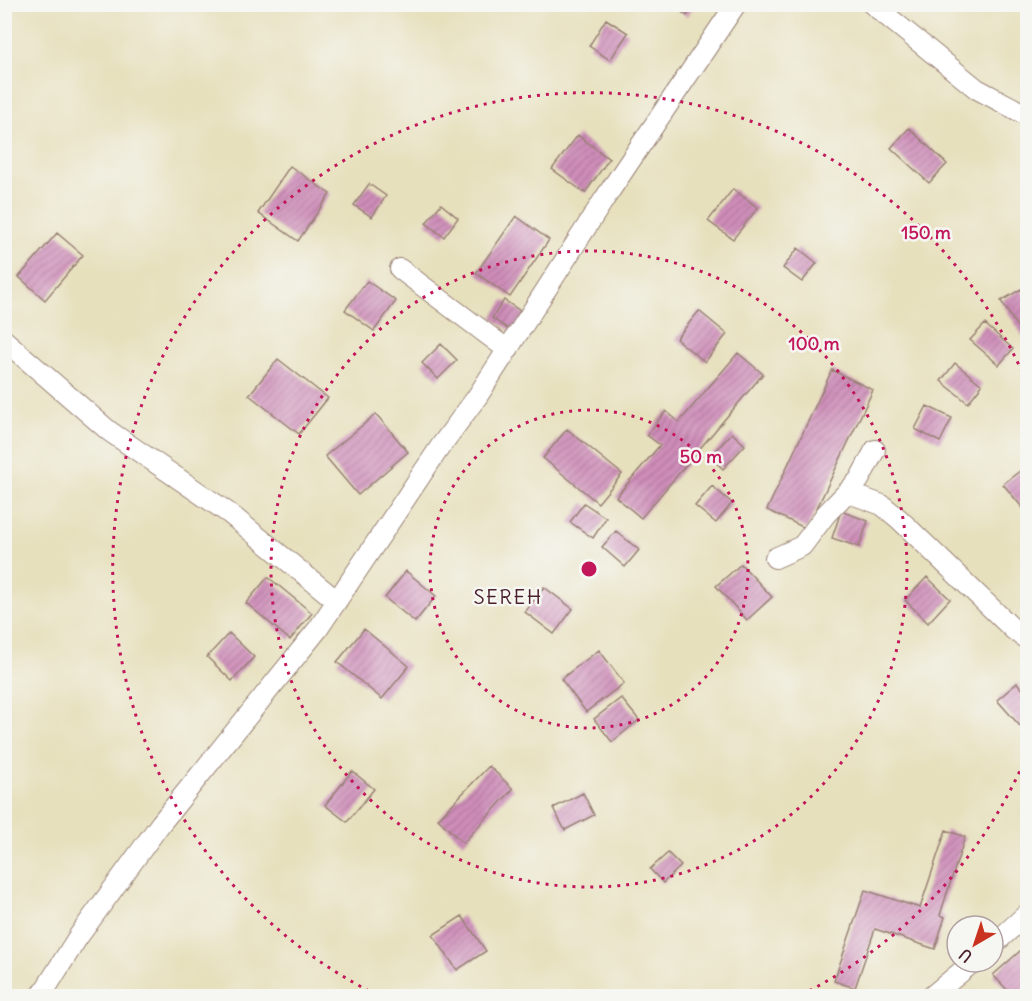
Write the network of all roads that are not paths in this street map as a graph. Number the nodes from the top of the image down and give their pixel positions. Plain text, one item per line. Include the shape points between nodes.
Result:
1 (736, 4) edge
2 (872, 4) edge
3 (1028, 116) edge
4 (400, 269) dead end
5 (4, 340) edge
6 (508, 350) junction
7 (875, 450) dead end
8 (849, 493) junction
9 (776, 558) dead end
10 (337, 601) junction
11 (1028, 640) edge
12 (1028, 913) edge
13 (1005, 934) edge
14 (959, 974) edge
15 (41, 996) edge
16 (932, 996) edge

1 - 6 street
2 - 3 street via 977,89
4 - 6 street
5 - 10 street via 109,431 230,514
6 - 10 street
7 - 8 street
8 - 9 street via 826,514 802,546
8 - 11 street via 882,505
10 - 15 street via 160,823
12 - 13 street
14 - 16 street

